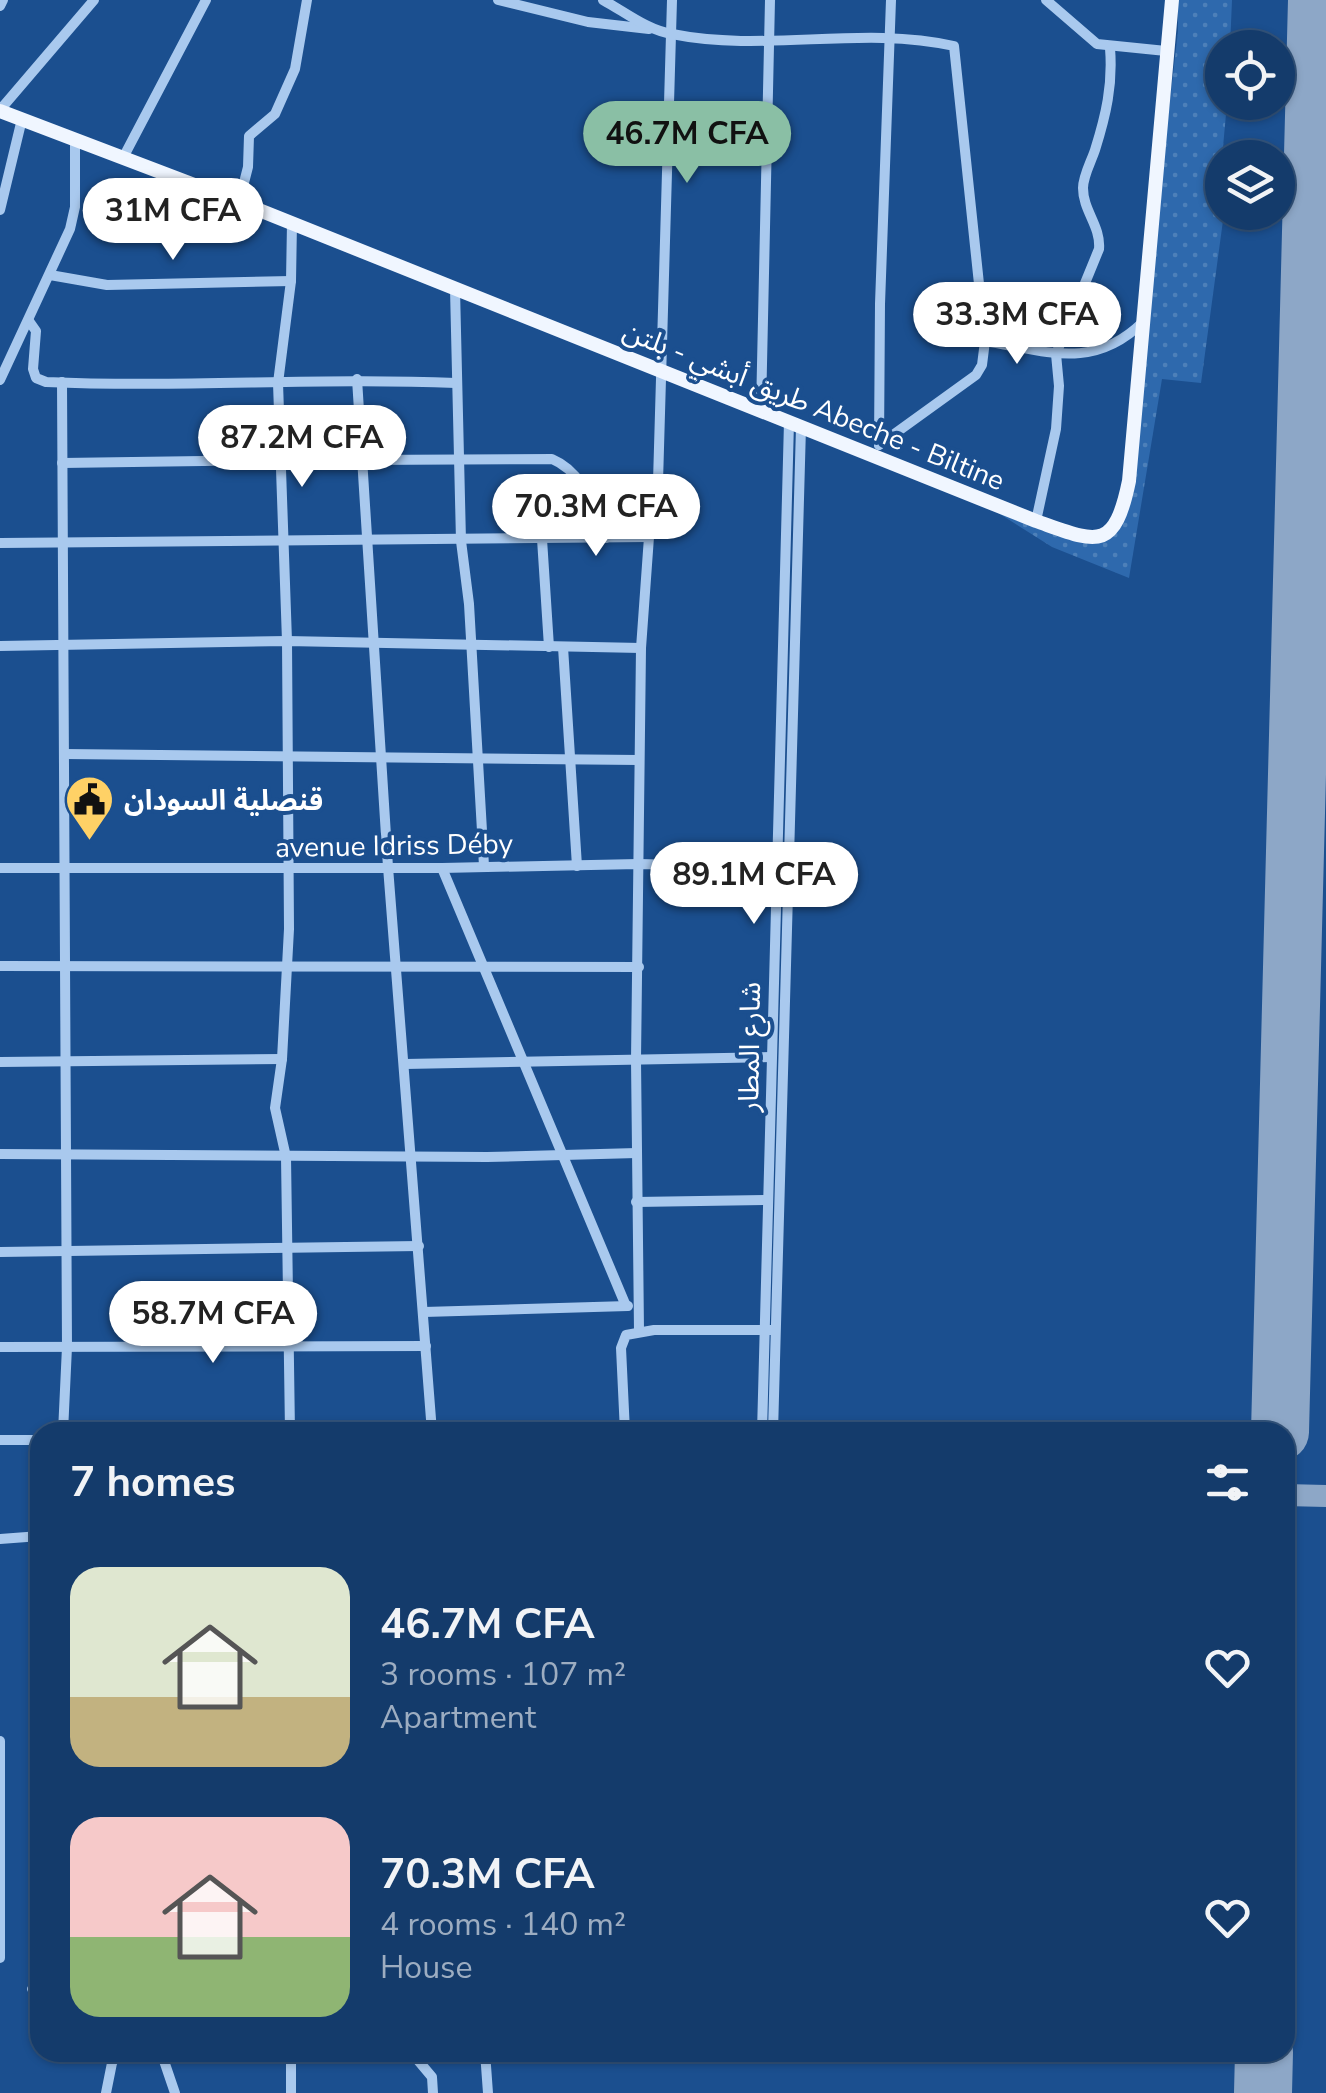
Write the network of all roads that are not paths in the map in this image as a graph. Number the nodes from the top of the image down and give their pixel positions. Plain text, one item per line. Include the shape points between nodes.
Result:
1 (94, 0) edge
2 (206, 0) edge
3 (307, 0) edge
4 (498, 0) edge
5 (603, 0) edge
6 (672, 0) edge
7 (770, 0) edge
8 (891, 0) edge
9 (1172, 0) edge
10 (513, 2) edge
11 (1051, 2) edge
12 (654, 29) junction
13 (672, 34) junction
14 (888, 39) junction
15 (768, 42) junction
16 (1110, 48) junction
17 (1166, 52) junction
18 (0, 110) edge
19 (22, 120) junction
20 (75, 139) junction
21 (124, 156) junction
22 (239, 202) junction
23 (0, 210) edge
24 (292, 223) junction
25 (50, 275) junction
26 (291, 282) junction
27 (454, 289) junction
28 (29, 321) junction
29 (1143, 321) junction
30 (985, 342) junction
31 (1056, 354) junction
32 (662, 372) junction
33 (357, 379) junction
34 (0, 380) edge
35 (62, 382) junction
36 (278, 382) junction
37 (456, 383) junction
38 (762, 410) junction
39 (795, 424) junction
40 (879, 451) junction
41 (281, 460) junction
42 (361, 460) junction
43 (457, 461) junction
44 (62, 463) junction
45 (1036, 521) junction
46 (366, 538) junction
47 (606, 538) junction
48 (649, 538) junction
49 (542, 539) junction
50 (284, 540) junction
51 (61, 542) junction
52 (461, 542) junction
53 (0, 543) edge
54 (287, 640) junction
55 (375, 643) junction
56 (64, 644) junction
57 (470, 645) junction
58 (0, 646) edge
59 (563, 646) junction
60 (549, 647) junction
61 (641, 648) junction
62 (64, 754) junction
63 (286, 757) junction
64 (382, 758) junction
65 (572, 758) junction
66 (476, 759) junction
67 (640, 760) junction
68 (638, 864) junction
69 (484, 866) junction
70 (577, 866) junction
71 (388, 867) junction
72 (0, 868) edge
73 (64, 868) junction
74 (288, 868) junction
75 (442, 868) junction
76 (782, 868) junction
77 (288, 965) junction
78 (396, 965) junction
79 (0, 966) edge
80 (66, 966) junction
81 (485, 967) junction
82 (638, 967) junction
83 (771, 1057) junction
84 (282, 1059) junction
85 (64, 1060) junction
86 (636, 1060) junction
87 (0, 1062) edge
88 (524, 1062) junction
89 (405, 1064) junction
90 (637, 1153) junction
91 (0, 1154) edge
92 (561, 1154) junction
93 (65, 1156) junction
94 (408, 1156) junction
95 (286, 1157) junction
96 (768, 1200) junction
97 (636, 1202) junction
98 (418, 1246) junction
99 (286, 1248) junction
100 (66, 1250) junction
101 (0, 1252) edge
102 (639, 1305) junction
103 (626, 1306) junction
104 (424, 1312) junction
105 (770, 1330) junction
106 (639, 1331) junction
107 (286, 1345) junction
108 (426, 1346) junction
109 (0, 1347) edge
110 (66, 1347) junction
111 (64, 1422) edge
112 (290, 1422) edge
113 (431, 1422) edge
114 (624, 1422) edge
115 (763, 1422) edge
116 (773, 1422) edge
117 (0, 1440) edge
118 (30, 1440) edge
119 (30, 1537) edge
120 (0, 1539) edge
121 (0, 1741) edge
122 (0, 1828) edge
123 (1, 1914) edge
124 (0, 1958) edge
125 (113, 2062) edge
126 (165, 2062) edge
127 (291, 2062) edge
128 (420, 2062) edge
129 (486, 2062) edge
130 (106, 2093) edge
131 (174, 2093) edge
132 (291, 2093) edge
133 (433, 2093) edge
134 (488, 2093) edge

1 - 18 street
2 - 21 street
3 - 22 street via 296,69 275,114 249,136
4 - 10 street
5 - 12 street
6 - 13 street
7 - 15 street
8 - 14 street
9 - 17 main road, طريق أبشي - بلتن Abeche - Biltine
10 - 12 street via 588,22
11 - 16 street
12 - 13 street
13 - 15 street
13 - 32 street
14 - 15 street
14 - 30 street via 955,48
14 - 40 street
15 - 38 street
16 - 17 street
16 - 31 street via 1109,106 1083,182 1099,249
17 - 29 main road, طريق أبشي - بلتن Abeche - Biltine
18 - 19 main road, طريق أبشي - بلتن Abeche - Biltine
19 - 20 main road, طريق أبشي - بلتن Abeche - Biltine
19 - 23 street
20 - 21 main road, طريق أبشي - بلتن Abeche - Biltine
20 - 25 street via 75,206
21 - 22 main road, طريق أبشي - بلتن Abeche - Biltine
22 - 24 main road, طريق أبشي - بلتن Abeche - Biltine
24 - 26 street
24 - 27 main road, طريق أبشي - بلتن Abeche - Biltine
25 - 26 street via 107,285
25 - 28 street
26 - 36 street
27 - 32 main road, طريق أبشي - بلتن Abeche - Biltine
27 - 37 street
28 - 34 street
28 - 35 street via 36,331 36,378
29 - 31 street via 1113,346
29 - 45 main road, طريق أبشي - بلتن Abeche - Biltine via 1118,524 1092,539
30 - 31 street
30 - 40 street via 976,376
31 - 45 street via 1056,429
32 - 38 main road, طريق أبشي - بلتن Abeche - Biltine
32 - 48 street
33 - 36 street
33 - 37 street
33 - 42 street
35 - 36 street
35 - 44 street
36 - 41 street
37 - 43 street
38 - 39 main road, طريق أبشي - بلتن Abeche - Biltine
39 - 40 main road, طريق أبشي - بلتن Abeche - Biltine
39 - 76 street, شارع المطار
40 - 45 main road, طريق أبشي - بلتن Abeche - Biltine
41 - 44 street
41 - 50 street
42 - 43 street
42 - 46 street
43 - 47 street via 552,459 566,465 579,477
43 - 52 street
44 - 51 street
46 - 50 street
46 - 52 street
46 - 55 street
47 - 48 street
47 - 49 street
48 - 61 street
49 - 52 street
49 - 60 street
50 - 51 street
50 - 54 street
51 - 53 street
51 - 56 street
52 - 57 street
54 - 55 street
54 - 56 street
54 - 63 street
55 - 57 street
55 - 64 street
56 - 58 street
56 - 62 street
57 - 60 street
57 - 66 street
59 - 60 street
59 - 61 street
59 - 65 street
61 - 67 street
62 - 63 street
62 - 73 street
63 - 64 street
63 - 74 street
64 - 66 street
64 - 71 street
65 - 66 street
65 - 67 street
65 - 70 street
66 - 69 street
67 - 68 street
68 - 70 street, avenue Idriss Déby
68 - 76 street, avenue Idriss Déby
68 - 82 street
69 - 70 street, avenue Idriss Déby
69 - 75 street, avenue Idriss Déby
71 - 74 street, avenue Idriss Déby
71 - 75 street, avenue Idriss Déby
71 - 78 street
72 - 73 street, avenue Idriss Déby
73 - 74 street, avenue Idriss Déby
73 - 80 street
74 - 77 street
75 - 81 street
76 - 83 street, شارع المطار
76 - 105 street, شارع المطار
77 - 78 street
77 - 80 street
77 - 84 street
78 - 81 street
78 - 89 street
79 - 80 street
80 - 85 street
81 - 82 street
81 - 88 street
82 - 86 street
83 - 86 street
83 - 96 street, شارع المطار
84 - 85 street
84 - 95 street via 275,1114
85 - 87 street
85 - 93 street
86 - 88 street
86 - 90 street
88 - 89 street
88 - 92 street
89 - 94 street
90 - 92 street
90 - 97 street
91 - 93 street
92 - 94 street
92 - 103 street
93 - 95 street
93 - 100 street
94 - 95 street
94 - 98 street
95 - 99 street
96 - 97 street
96 - 105 street, شارع المطار
97 - 102 street
98 - 99 street
98 - 104 street
99 - 100 street
99 - 107 street
100 - 101 street
100 - 110 street
102 - 103 street
102 - 106 street
103 - 104 street
104 - 108 street
105 - 106 street
105 - 115 street, شارع المطار
105 - 116 street, شارع المطار
106 - 114 street via 626,1335 621,1348
107 - 108 street
107 - 110 street
107 - 112 street
108 - 113 street
109 - 110 street
110 - 111 street
117 - 118 street
119 - 120 street
121 - 122 street
122 - 123 street
123 - 124 street
125 - 130 street
126 - 131 street
127 - 132 street
128 - 133 street via 432,2076
129 - 134 street

